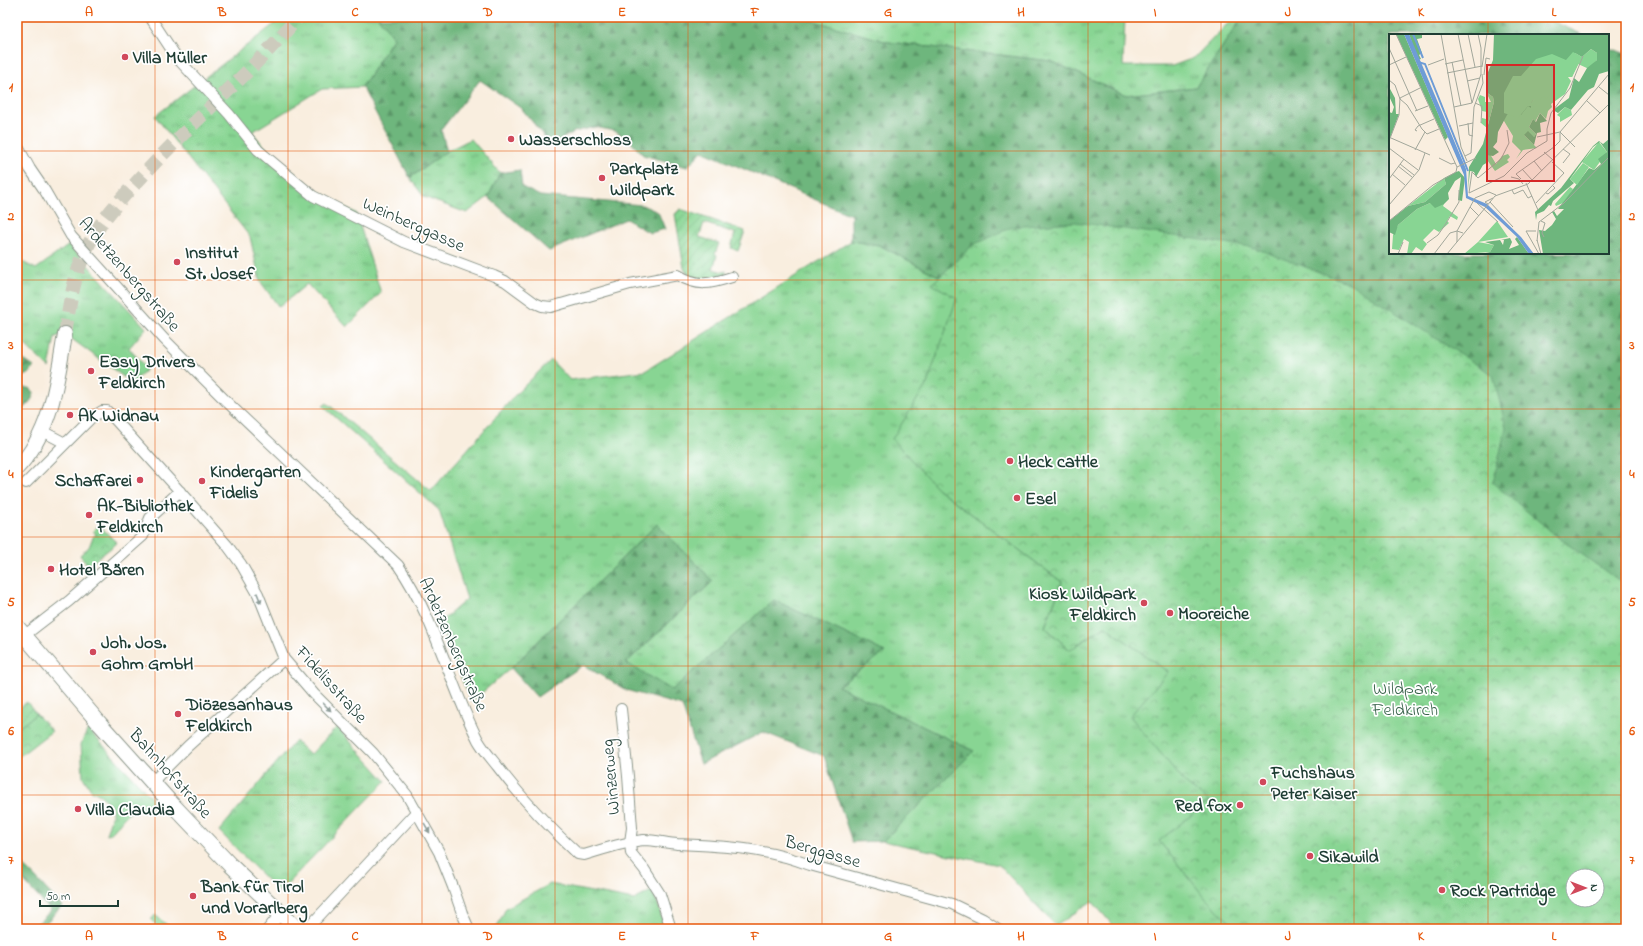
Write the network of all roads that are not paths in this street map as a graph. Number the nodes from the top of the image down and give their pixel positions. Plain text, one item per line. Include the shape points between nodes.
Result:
1 (150, 17) edge
2 (17, 145) edge
3 (732, 277) dead end
4 (65, 334) tunnel mouth
5 (42, 431) junction
6 (64, 443) junction
7 (32, 447) junction
8 (17, 456) edge
9 (17, 468) edge
10 (26, 483) dead end
11 (180, 491) junction
12 (17, 622) edge
13 (21, 631) edge
14 (284, 659) junction
15 (621, 709) dead end
16 (152, 782) junction
17 (417, 811) junction
18 (630, 842) junction
19 (281, 913) junction
20 (268, 929) edge
21 (297, 929) edge
22 (307, 929) edge
23 (469, 929) edge
24 (671, 929) edge
25 (998, 929) edge

1 - 3 street, Weinberggasse via 177,58 229,114 258,150 313,196 404,242 505,281 535,303 542,306 557,306 630,284 678,275 690,282 703,284
2 - 18 street, Ardetzenbergstraße via 71,236 164,339 398,565 422,605 478,740 533,811 578,854 584,855
4 - 5 main road via 54,400
5 - 6 street
5 - 7 main road
6 - 10 street
6 - 11 street, Fidelisstraße via 91,418 102,411 107,411
7 - 8 main road
7 - 9 main road
11 - 13 street via 150,518 143,536 69,601
11 -> 14 street, Fidelisstraße via 241,564 258,594
12 - 13 main road, Bahnhofstraße
13 - 16 main road, Bahnhofstraße
14 - 16 street
14 -> 17 street, Fidelisstraße via 314,694 387,768
15 - 18 street, Winzerweg via 632,828
16 - 19 main road, Bahnhofstraße via 230,865
17 - 22 street
17 -> 23 street, Fidelisstraße via 439,852
18 - 24 street via 631,853 660,894
18 - 25 street, Berggasse via 646,840 740,847 781,856 952,904
19 - 20 street
19 - 21 main road, Bahnhofstraße

